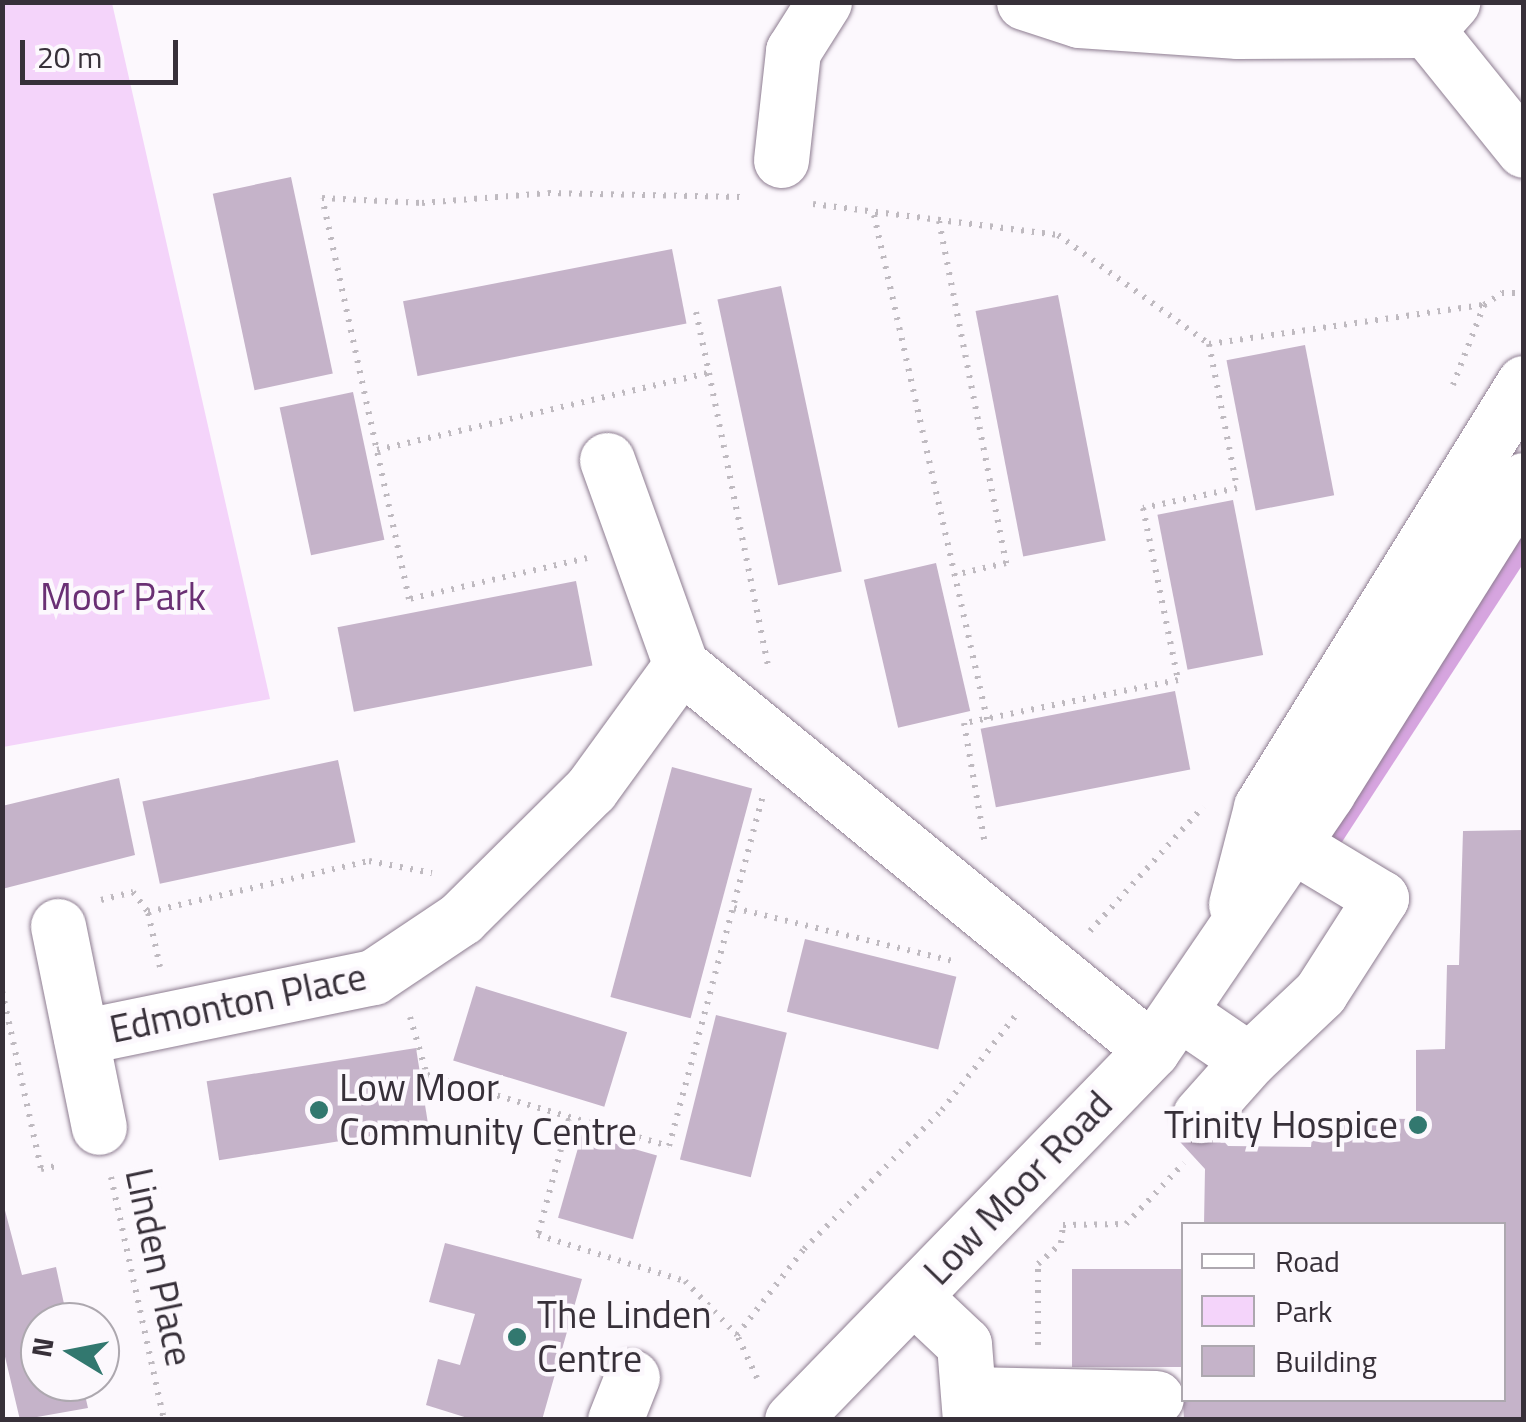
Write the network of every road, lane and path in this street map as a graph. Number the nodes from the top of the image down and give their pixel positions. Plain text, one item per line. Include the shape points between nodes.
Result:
1 (824, 2) edge
2 (1024, 2) edge
3 (1439, 16) edge
4 (1524, 150) edge
5 (779, 187) junction
6 (874, 215) junction
7 (939, 221) junction
8 (1484, 305) dead end
9 (696, 312) dead end
10 (1209, 344) junction
11 (709, 373) dead end
12 (1524, 383) edge
13 (607, 460) dead end
14 (1524, 480) edge
15 (634, 547) junction
16 (954, 576) junction
17 (682, 665) junction
18 (986, 719) junction
19 (777, 740) junction
20 (1274, 834) junction
21 (494, 884) junction
22 (734, 908) junction
23 (58, 926) dead end
24 (1019, 940) junction
25 (394, 963) junction
26 (170, 1018) junction
27 (1166, 1031) junction
28 (82, 1037) junction
29 (1249, 1060) junction
30 (569, 1119) junction
31 (100, 1127) joint
32 (1196, 1134) joint
33 (914, 1296) junction
34 (738, 1336) junction
35 (1038, 1395) junction
36 (1156, 1398) dead end
37 (776, 1403) edge
38 (970, 1407) edge
39 (164, 1420) edge

1 - 5 street via 793,51
2 - 3 street via 1079,20 1238,30
3 - 4 street
5 - 6 path
5 - 15 path via 422,203 322,198 409,599
6 - 7 path
6 - 16 path
7 - 10 path via 1058,235
7 - 16 path via 1006,563
8 - 10 path
9 - 11 path
10 - 18 path via 1237,488 1144,508 1178,680
12 - 20 street, Low Moor Road via 1260,807
13 - 15 street
14 - 20 street, Low Moor Road
15 - 17 street
16 - 18 path
17 - 19 street
17 - 21 street, Edmonton Place via 591,790
18 - 24 path via 964,723 985,837
19 - 22 path
19 - 24 street
20 - 27 street, Low Moor Road via 1227,941
20 - 29 street via 1381,898 1320,992
21 - 25 street, Edmonton Place via 461,918
21 - 26 path via 369,861 148,912
22 - 24 path via 971,965
22 - 30 path via 669,1146
23 - 28 street, Edmonton Place
24 - 27 street
24 - 34 path via 942,1110 804,1249
25 - 26 street, Edmonton Place via 374,977
25 - 30 path via 427,1074
26 - 28 street, Edmonton Place
27 - 29 street
27 - 33 street, Low Moor Road
28 - 31 street, Edmonton Place
29 - 32 street
30 - 34 path via 538,1235 685,1281
31 - 39 path, Linden Place
32 - 35 path via 1126,1224 1062,1225 1061,1244 1038,1264
33 - 37 street, Low Moor Road
33 - 38 street via 964,1344
34 - 37 path
35 - 36 street
35 - 38 street

